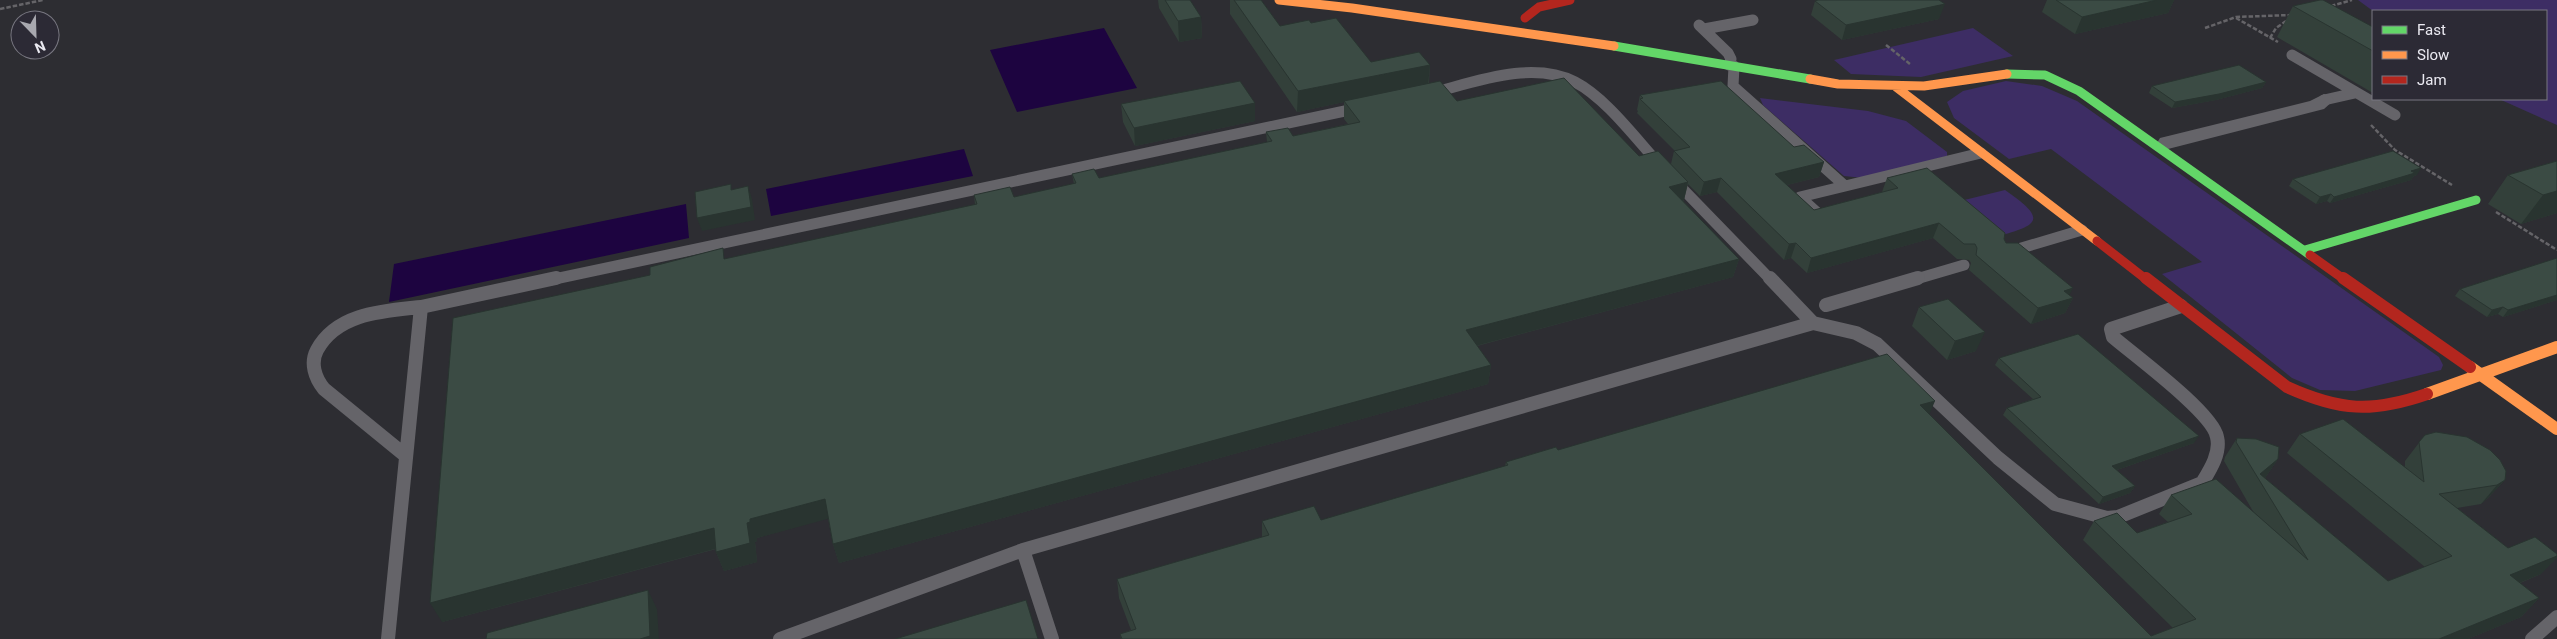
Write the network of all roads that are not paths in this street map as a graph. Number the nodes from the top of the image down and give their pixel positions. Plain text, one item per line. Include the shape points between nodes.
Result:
1 (1279, 0) edge
2 (1570, 0) edge
3 (1525, 18) joint
4 (1753, 20) dead end
5 (1518, 31) junction
6 (2292, 55) dead end
7 (1732, 66) junction
8 (1896, 87) junction
9 (2355, 92) junction
10 (1422, 95) edge
11 (2324, 100) joint
12 (1373, 105) edge
13 (2395, 115) dead end
14 (2163, 145) junction
15 (1981, 153) junction
16 (1845, 186) junction
17 (2476, 200) road end
18 (1821, 216) edge
19 (2082, 230) junction
20 (2305, 250) junction
21 (2004, 252) edge
22 (1964, 265) dead end
23 (1826, 306) dead end
24 (2181, 306) junction
25 (421, 307) junction
26 (1813, 323) junction
27 (2557, 347) edge
28 (2480, 374) junction
29 (2557, 429) edge
30 (406, 456) junction
31 (1023, 550) junction
32 (2557, 616) edge
33 (388, 639) edge
34 (780, 639) edge
35 (1052, 639) edge
36 (2532, 639) edge

1 - 5 street
2 - 3 street via 1530,11
3 - 5 lane
4 - 7 lane via 1702,27 1728,53
5 - 7 street
6 - 9 lane
7 - 8 street via 1838,84
7 - 16 lane via 1733,86
8 - 14 street via 1945,84 2016,73 2045,75 2079,91
8 - 15 street
9 - 11 lane
9 - 13 lane
10 - 26 lane via 1525,74 1574,81 1588,91
11 - 14 street via 2317,105
12 - 25 lane
14 - 20 street
15 - 16 lane
15 - 19 street
16 - 18 lane via 1800,197
17 - 20 street
19 - 21 lane
19 - 24 street
20 - 28 street
22 - 23 lane
24 - 26 lane via 2111,330 2113,337 2200,414 2216,432 2218,450 2202,482 2118,517 2107,518 2055,504 1998,458 1877,344 1856,333
24 - 28 street via 2288,387 2313,400 2341,408 2365,410 2395,406
25 - 30 lane
25 - 30 lane via 378,312 348,320 325,336 313,357 316,379 324,389
26 - 31 lane
27 - 28 street
28 - 29 street
30 - 33 lane
31 - 34 lane
31 - 35 lane
32 - 36 lane

